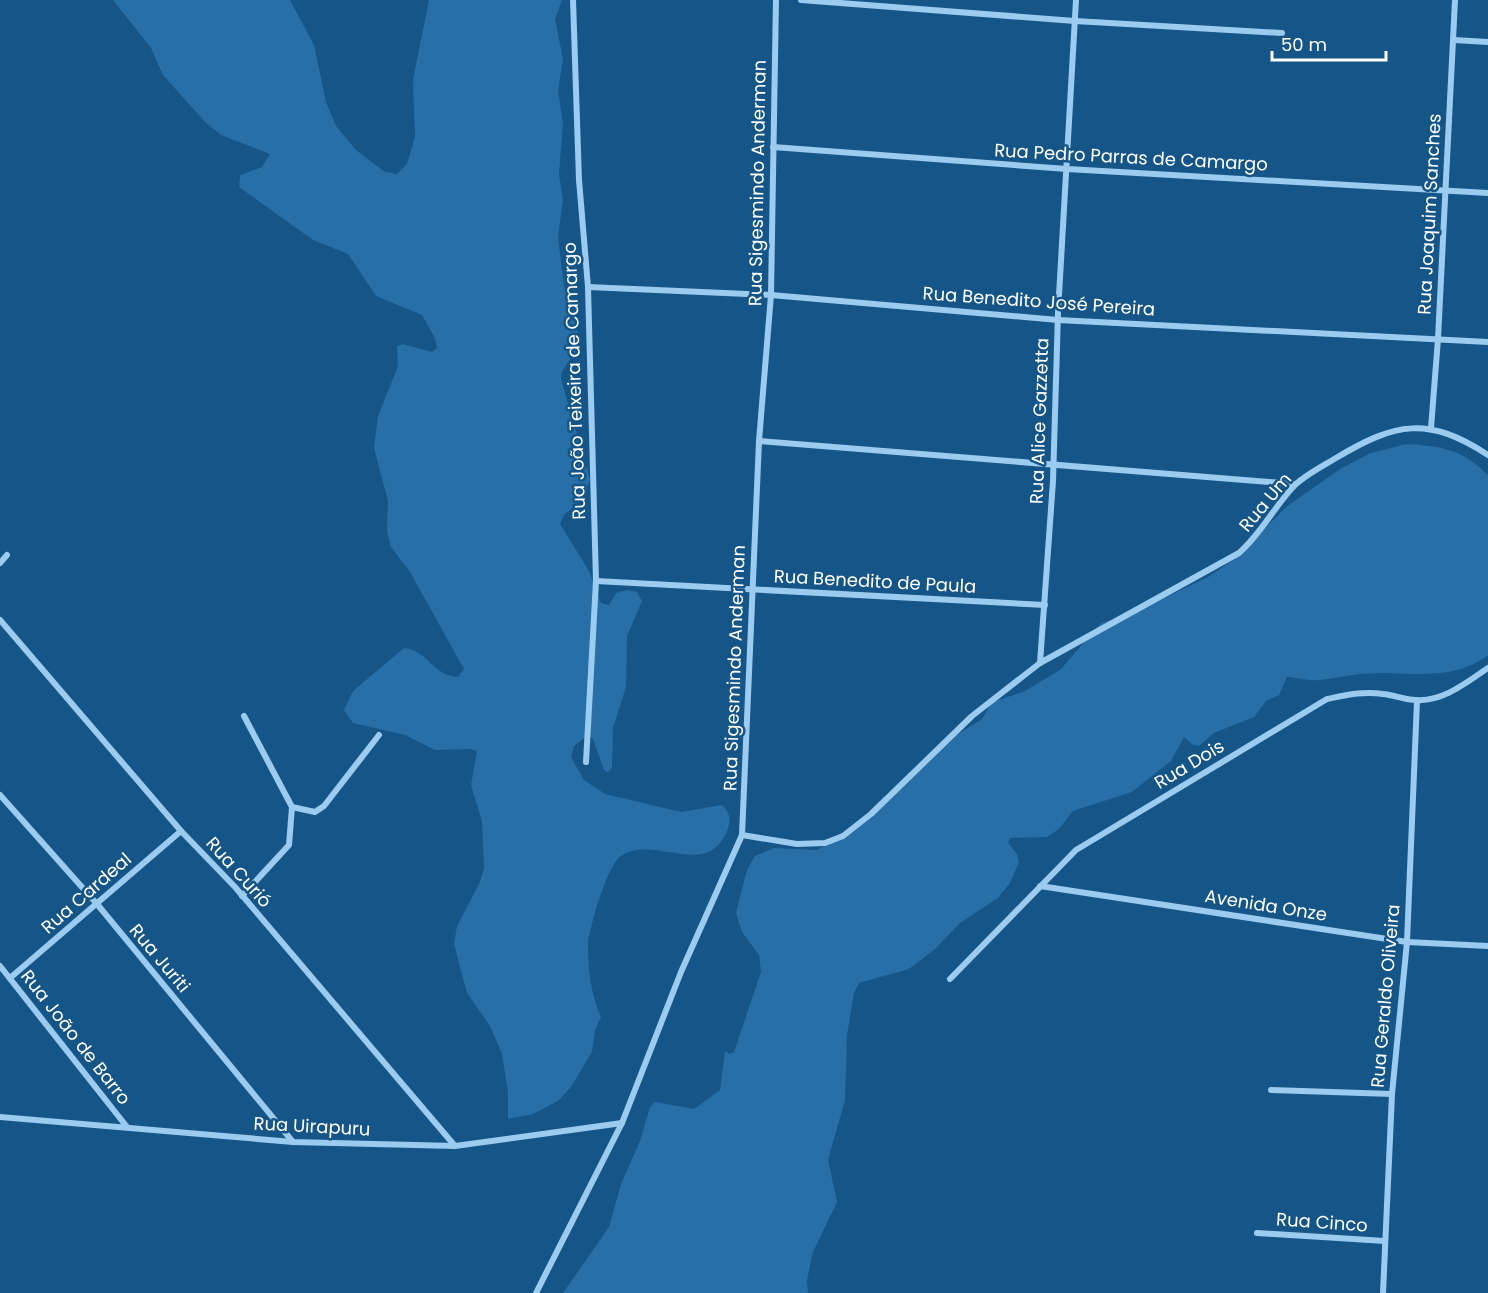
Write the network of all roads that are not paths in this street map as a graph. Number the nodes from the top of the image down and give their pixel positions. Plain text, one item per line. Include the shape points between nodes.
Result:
1 (573, 0) edge
2 (776, 0) edge
3 (801, 0) edge
4 (1076, 0) edge
5 (1455, 0) edge
6 (1074, 21) junction
7 (1282, 33) dead end
8 (1454, 40) junction
9 (1488, 42) edge
10 (773, 147) junction
11 (1068, 170) junction
12 (1445, 190) junction
13 (1488, 193) edge
14 (588, 287) junction
15 (771, 295) junction
16 (1058, 320) junction
17 (1438, 339) junction
18 (1488, 342) edge
19 (1431, 428) junction
20 (759, 441) junction
21 (1488, 455) edge
22 (1054, 465) junction
23 (1295, 484) junction
24 (8, 555) dead end
25 (0, 563) edge
26 (596, 581) junction
27 (751, 590) junction
28 (1045, 605) junction
29 (0, 620) edge
30 (1040, 663) junction
31 (1488, 668) edge
32 (1417, 701) junction
33 (244, 716) dead end
34 (379, 735) dead end
35 (586, 762) dead end
36 (0, 795) edge
37 (292, 807) junction
38 (181, 831) junction
39 (742, 836) junction
40 (1040, 886) junction
41 (242, 896) junction
42 (97, 904) junction
43 (1407, 942) junction
44 (1488, 946) edge
45 (0, 966) edge
46 (10, 978) junction
47 (950, 980) dead end
48 (1271, 1090) dead end
49 (1392, 1094) junction
50 (0, 1117) edge
51 (622, 1123) junction
52 (127, 1127) junction
53 (293, 1143) junction
54 (454, 1146) junction
55 (1257, 1233) dead end
56 (1385, 1241) junction
57 (536, 1293) edge
58 (1383, 1293) edge

1 - 14 street, Rua João Teixeira de Camargo via 579,180
2 - 10 street, Rua Sigesmindo Anderman
3 - 6 street
4 - 6 street, Rua Alice Gazzetta
5 - 8 street, Rua Joaquim Sanches
6 - 7 street
6 - 11 street, Rua Alice Gazzetta
8 - 9 street
8 - 12 street, Rua Joaquim Sanches
10 - 11 street, Rua Pedro Parras de Camargo
10 - 15 street, Rua Sigesmindo Anderman
11 - 12 street, Rua Pedro Parras de Camargo
11 - 16 street, Rua Alice Gazzetta
12 - 13 street, Rua Pedro Parras de Camargo
12 - 17 street, Rua Joaquim Sanches
14 - 15 street, Rua Benedito José Pereira
14 - 26 street, Rua João Teixeira de Camargo
15 - 16 street, Rua Benedito José Pereira
15 - 20 street, Rua Sigesmindo Anderman
16 - 17 street, Rua Benedito José Pereira
16 - 22 street, Rua Alice Gazzetta
17 - 18 street, Rua Benedito José Pereira
17 - 19 street, Rua Joaquim Sanches
19 - 21 street, Rua Um via 1464,439
19 - 23 street, Rua Um via 1396,430 1359,444
20 - 22 street
20 - 27 street, Rua Sigesmindo Anderman
22 - 23 street
22 - 28 street, Rua Alice Gazzetta
23 - 30 street, Rua Um via 1239,552
24 - 25 street
26 - 27 street, Rua Benedito de Paula
26 - 35 street, Rua João Teixeira de Camargo
27 - 28 street, Rua Benedito de Paula
27 - 39 street, Rua Sigesmindo Anderman
28 - 30 street, Rua Alice Gazzetta
29 - 38 street, Rua Curió
30 - 39 street, Rua Um via 972,716 843,836 825,843 797,844
31 - 32 street, Rua Dois via 1450,692
32 - 40 street, Rua Dois via 1359,692 1327,699 1099,835 1076,850
32 - 43 street, Rua Geraldo Oliveira
33 - 37 street
34 - 37 street via 324,806 315,813
36 - 42 street, Rua Juriti
37 - 41 street via 289,845
38 - 41 street, Rua Curió
38 - 42 street, Rua Cardeal
39 - 51 street, Rua Sigesmindo Anderman via 681,972
40 - 43 street, Avenida Onze
40 - 47 street, Rua Dois
41 - 54 street, Rua Curió
42 - 46 street, Rua Cardeal
42 - 53 street, Rua Juriti
43 - 44 street, Avenida Onze
43 - 49 street, Rua Geraldo Oliveira
45 - 46 street, Rua João de Barro
46 - 52 street, Rua João de Barro
48 - 49 street
49 - 56 street, Rua Geraldo Oliveira
50 - 52 street, Rua Uirapuru
51 - 54 street, Rua Uirapuru
51 - 57 street, Rua Sigesmindo Anderman
52 - 53 street, Rua Uirapuru
53 - 54 street, Rua Uirapuru
55 - 56 street, Rua Cinco
56 - 58 street, Rua Geraldo Oliveira

